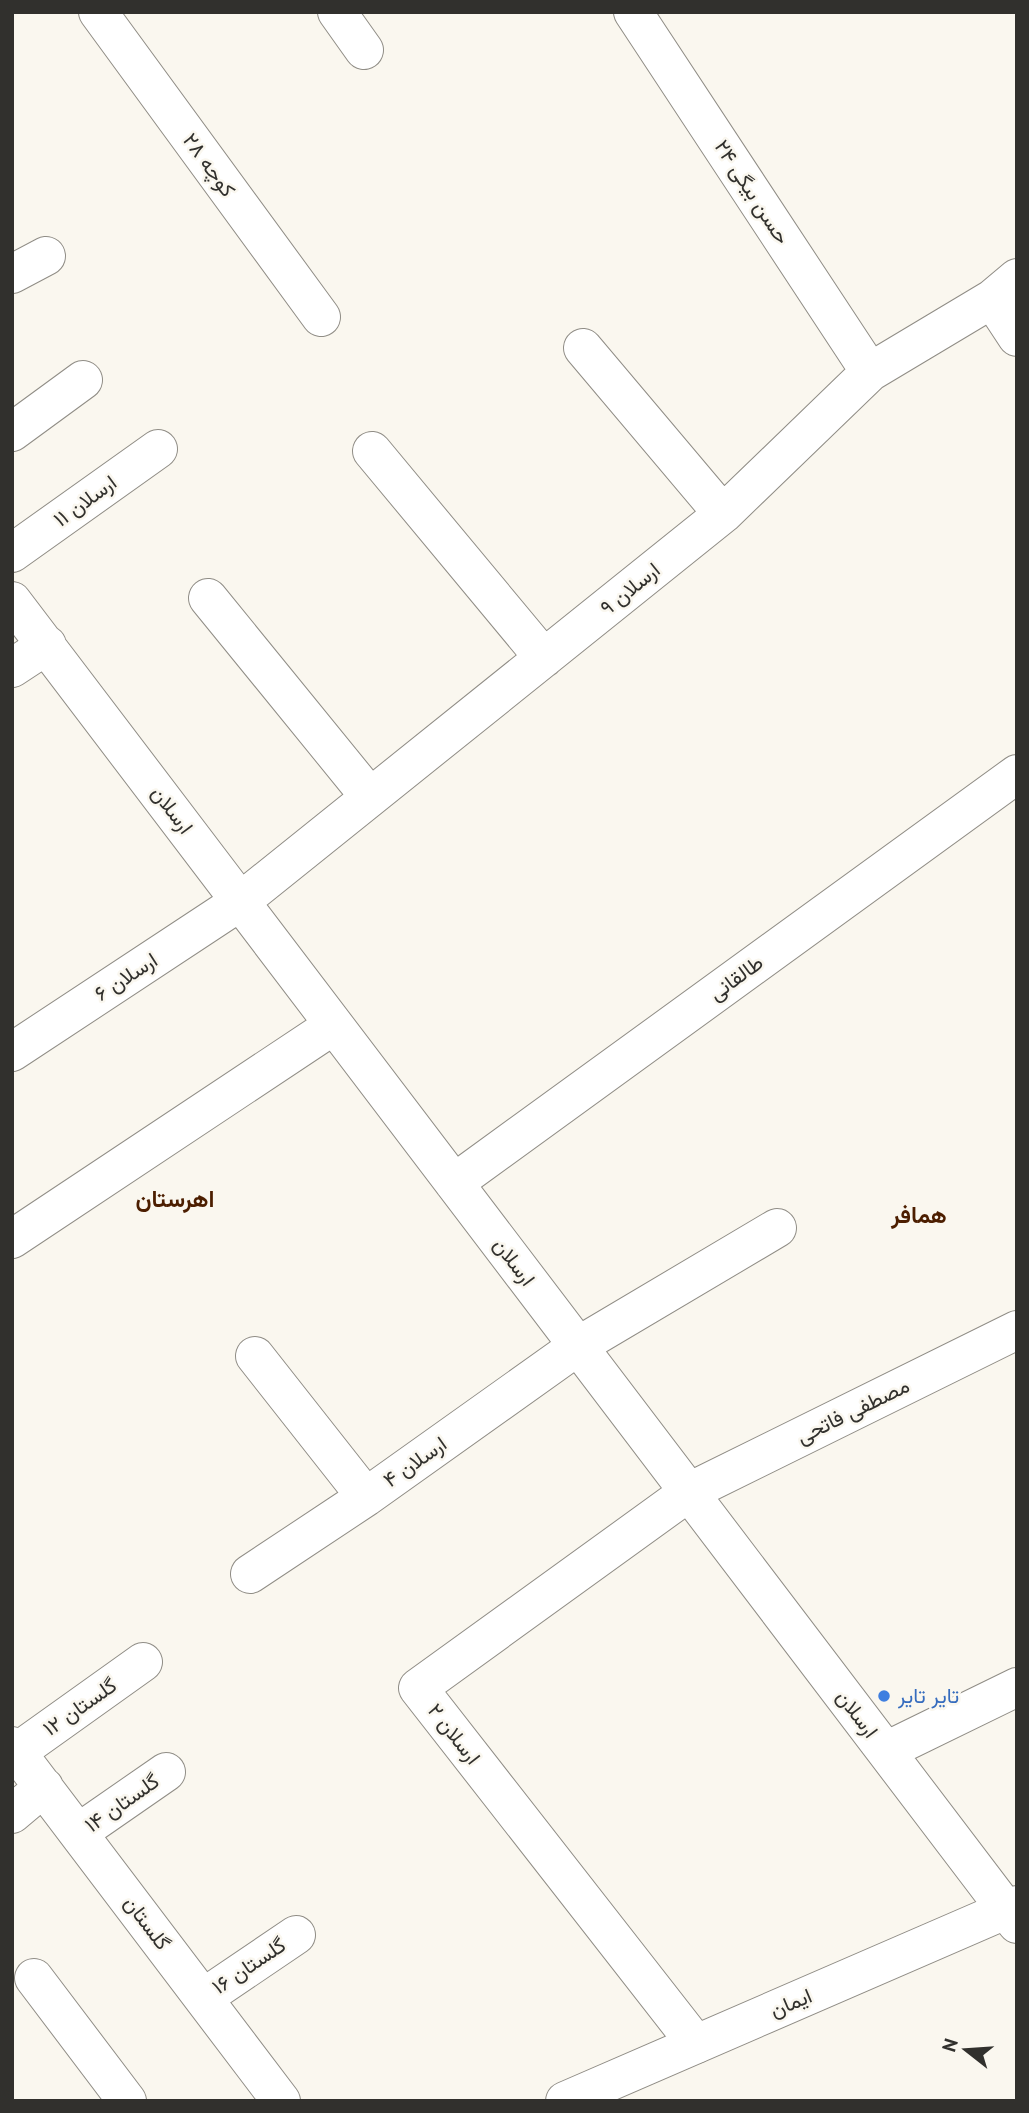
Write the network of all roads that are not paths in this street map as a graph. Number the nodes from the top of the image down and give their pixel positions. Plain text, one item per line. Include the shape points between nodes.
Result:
1 (98, 12) edge
2 (337, 12) edge
3 (633, 12) edge
4 (363, 50) dead end
5 (47, 256) dead end
6 (12, 274) edge
7 (1004, 288) edge
8 (321, 317) dead end
9 (1017, 337) edge
10 (583, 348) dead end
11 (870, 372) junction
12 (83, 380) dead end
13 (12, 432) edge
14 (158, 449) dead end
15 (372, 451) dead end
16 (723, 514) junction
17 (12, 553) edge
18 (208, 598) dead end
19 (12, 601) edge
20 (47, 646) junction
21 (544, 658) junction
22 (12, 668) edge
23 (1017, 774) edge
24 (370, 797) junction
25 (241, 901) junction
26 (334, 1025) junction
27 (12, 1052) edge
28 (454, 1183) junction
29 (777, 1228) dead end
30 (12, 1239) edge
31 (1017, 1329) edge
32 (578, 1346) junction
33 (255, 1356) dead end
34 (690, 1492) junction
35 (366, 1497) junction
36 (250, 1574) dead end
37 (143, 1662) dead end
38 (1017, 1687) edge
39 (15, 1749) edge
40 (886, 1751) junction
41 (166, 1772) dead end
42 (44, 1787) junction
43 (12, 1814) edge
44 (78, 1833) junction
45 (1013, 1913) edge
46 (296, 1935) dead end
47 (34, 1978) dead end
48 (203, 1998) junction
49 (696, 2044) junction
50 (127, 2101) edge
51 (281, 2101) edge
52 (565, 2101) edge

1 - 8 street, کوچه ۲۸
2 - 4 street
3 - 11 street, حسن بیگی ۲۴
5 - 6 street
7 - 9 street
7 - 11 street, ارسلان ۹
10 - 16 street
11 - 16 street, ارسلان ۹
12 - 13 street
14 - 17 street, ارسلان ۱۱
15 - 21 street
16 - 21 street, ارسلان ۹
18 - 24 street
19 - 20 street, ارسلان
20 - 22 street
20 - 25 street, ارسلان
21 - 24 street, ارسلان ۹
23 - 28 street, طالقانی
24 - 25 street, ارسلان ۹
25 - 26 street, ارسلان
25 - 27 street, ارسلان ۶
26 - 28 street, ارسلان
26 - 30 street
28 - 32 street, ارسلان
29 - 32 street, ارسلان ۴
31 - 34 street, مصطفی فاتحی
32 - 34 street, ارسلان
32 - 35 street, ارسلان ۴
33 - 35 street
34 - 40 street, ارسلان
34 - 49 street, ارسلان ۲ via 418,1688
35 - 36 street, ارسلان ۴
37 - 39 street, گلستان ۱۲
38 - 40 street
39 - 42 street, گلستان
40 - 45 street, ارسلان
41 - 44 street, گلستان ۱۴
42 - 43 street
42 - 44 street, گلستان
44 - 48 street, گلستان
45 - 49 street, ایمان
46 - 48 street, گلستان ۱۶
47 - 50 street
48 - 51 street, گلستان
49 - 52 street, ایمان

